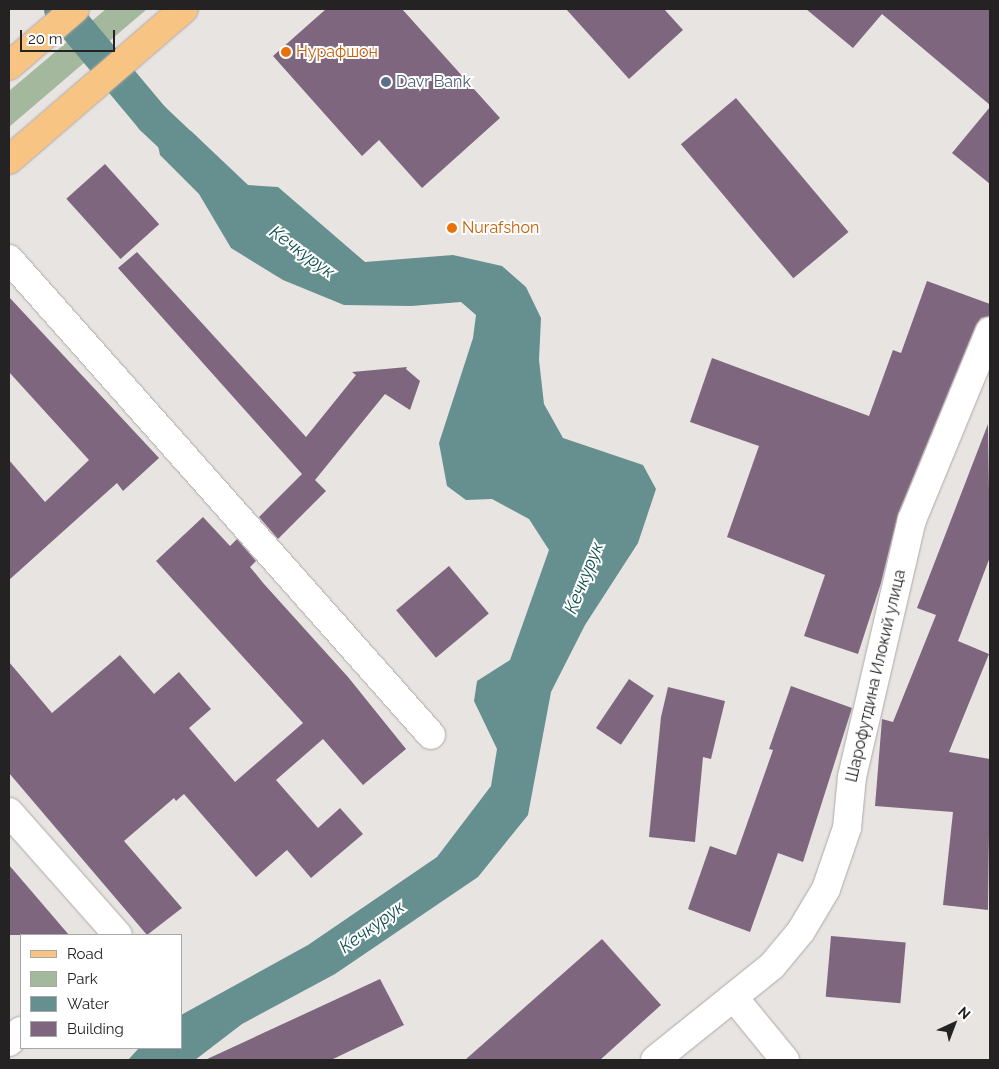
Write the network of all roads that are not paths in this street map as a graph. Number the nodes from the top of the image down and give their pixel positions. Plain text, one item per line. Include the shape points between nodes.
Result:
1 (76, 9) edge
2 (184, 9) edge
3 (9, 66) edge
4 (9, 160) edge
5 (9, 259) edge
6 (990, 331) edge
7 (431, 735) dead end
8 (9, 812) edge
9 (117, 934) edge
10 (735, 999) junction
11 (20, 1032) edge
12 (9, 1042) edge
13 (656, 1060) edge
14 (785, 1060) edge

1 - 3 main road
2 - 4 main road
5 - 7 street
6 - 10 street, Шарофутдина Илокий улица via 912,520 852,777 847,828 826,889 801,931 772,966
8 - 9 street
10 - 13 street, Шарофутдина Илокий улица
10 - 14 street
11 - 12 street

